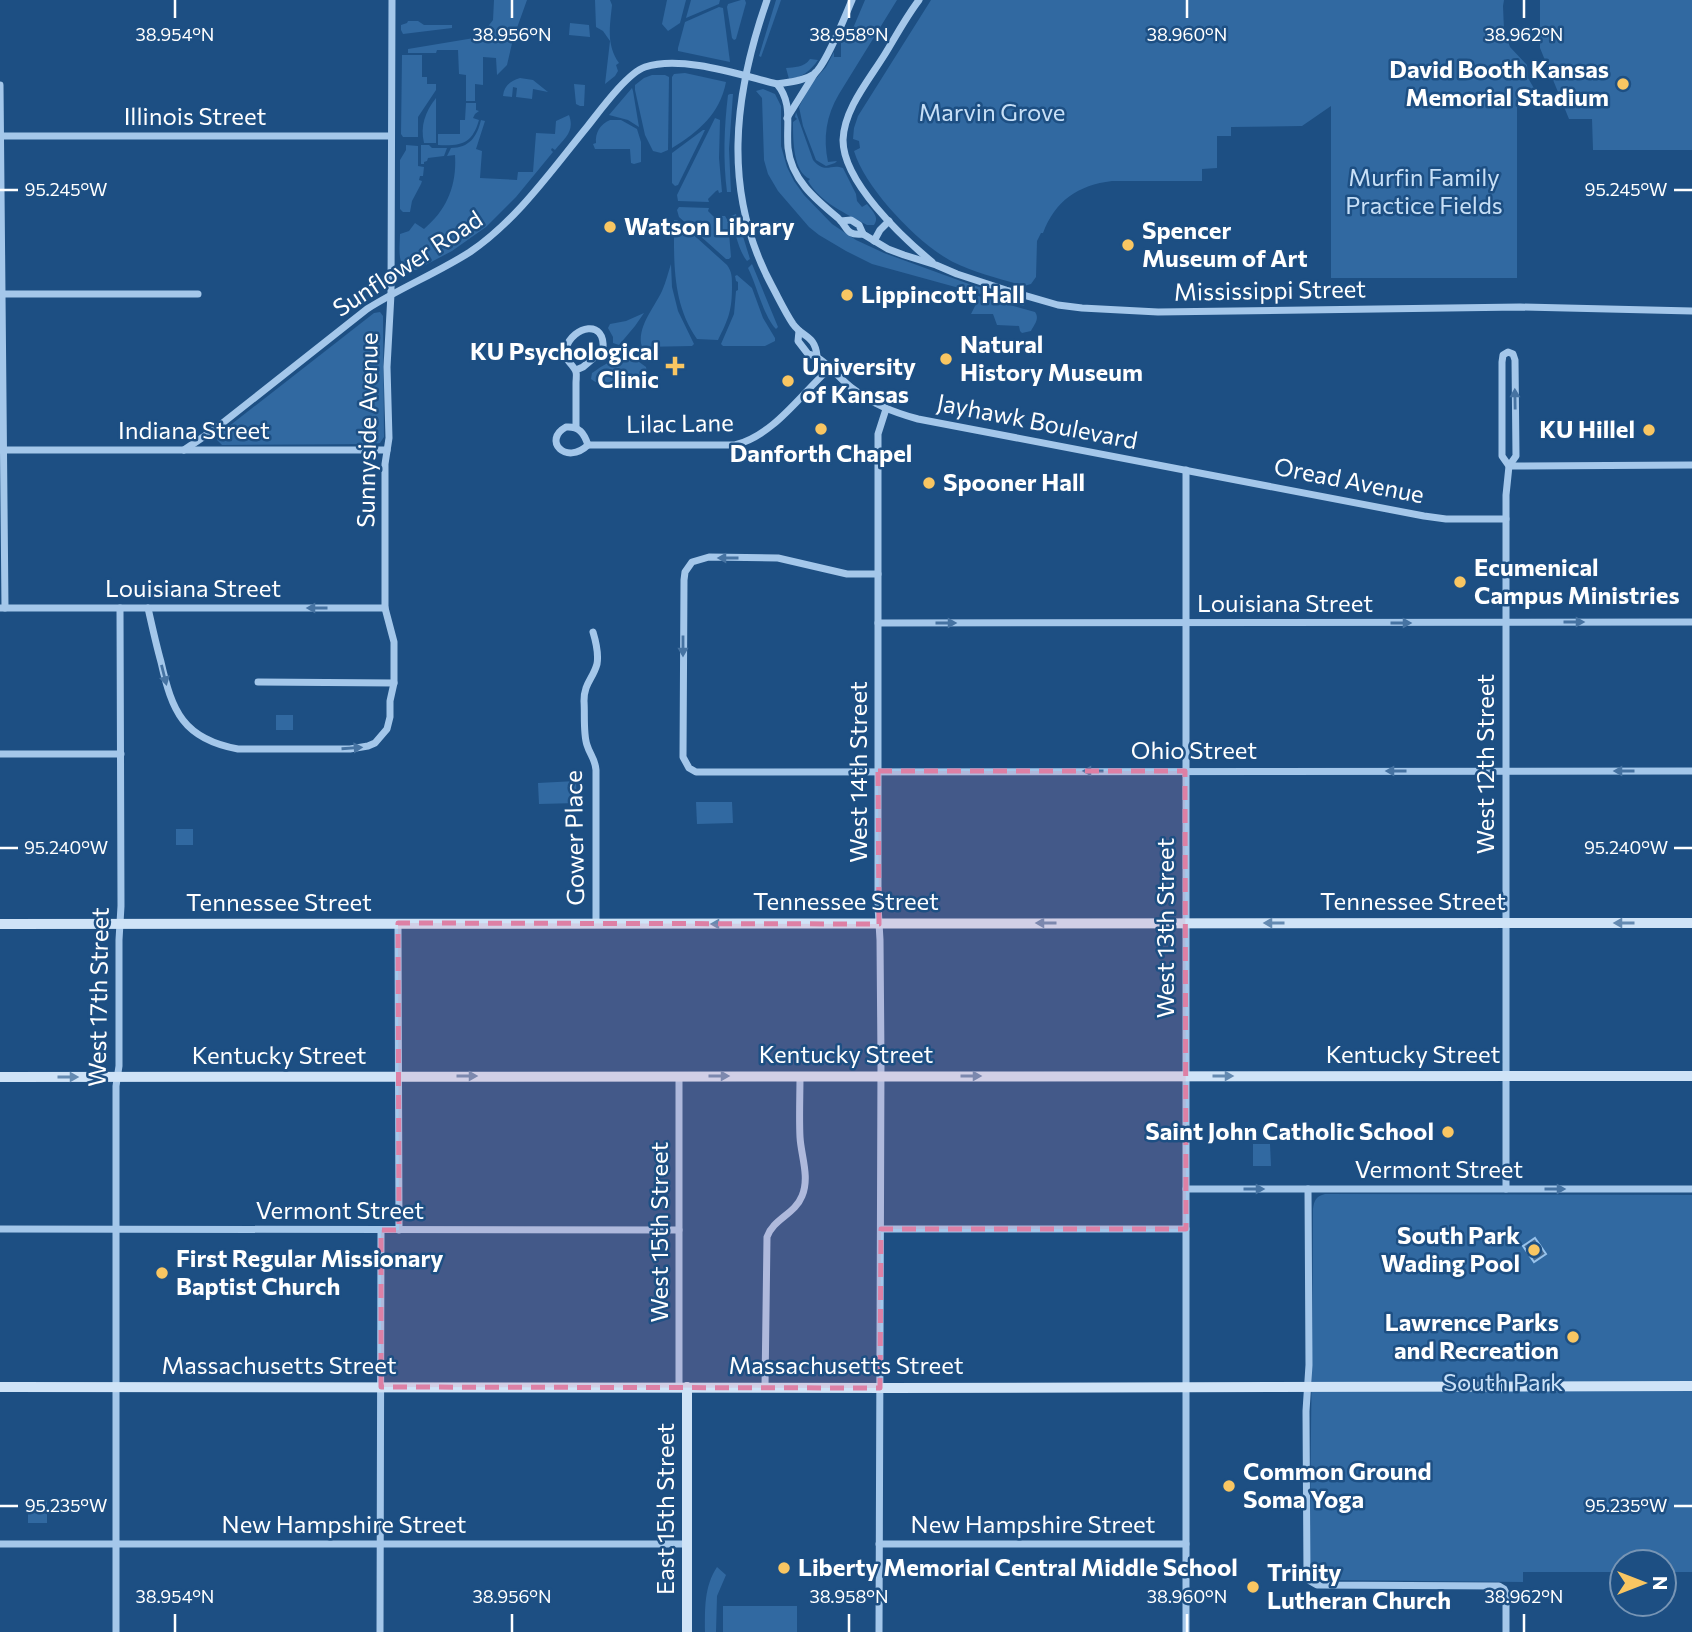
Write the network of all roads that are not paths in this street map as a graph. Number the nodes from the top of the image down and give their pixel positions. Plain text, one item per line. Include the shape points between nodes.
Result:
1 (392, 0) edge
2 (767, 0) edge
3 (852, 0) edge
4 (919, 0) edge
5 (816, 73) junction
6 (745, 76) junction
7 (777, 84) junction
8 (0, 85) edge
9 (787, 118) junction
10 (0, 136) edge
11 (391, 136) junction
12 (889, 221) junction
13 (874, 241) junction
14 (936, 265) junction
15 (1, 294) edge
16 (198, 294) dead end
17 (391, 294) junction
18 (1692, 311) edge
19 (829, 369) junction
20 (576, 370) junction
21 (886, 409) junction
22 (576, 427) junction
23 (587, 445) junction
24 (2, 450) edge
25 (184, 450) junction
26 (387, 450) junction
27 (1692, 465) edge
28 (1509, 466) junction
29 (1186, 470) junction
30 (1506, 519) junction
31 (878, 575) junction
32 (2, 608) edge
33 (120, 608) junction
34 (148, 608) junction
35 (385, 608) junction
36 (1506, 622) junction
37 (1692, 622) edge
38 (878, 623) junction
39 (1185, 623) junction
40 (593, 632) dead end
41 (258, 682) dead end
42 (394, 682) junction
43 (0, 754) edge
44 (121, 754) junction
45 (878, 771) junction
46 (1185, 771) junction
47 (1505, 771) junction
48 (1692, 771) edge
49 (398, 923) junction
50 (596, 923) junction
51 (1185, 923) junction
52 (1505, 923) junction
53 (1692, 923) edge
54 (0, 924) edge
55 (120, 924) junction
56 (879, 924) junction
57 (679, 1076) junction
58 (800, 1076) junction
59 (881, 1076) junction
60 (1186, 1076) junction
61 (1506, 1076) junction
62 (1692, 1076) edge
63 (0, 1077) edge
64 (117, 1077) junction
65 (398, 1077) junction
66 (1186, 1189) junction
67 (1308, 1189) junction
68 (1506, 1189) junction
69 (1692, 1189) edge
70 (1186, 1228) junction
71 (0, 1229) edge
72 (117, 1229) junction
73 (881, 1229) junction
74 (381, 1230) junction
75 (399, 1230) junction
76 (679, 1230) junction
77 (1186, 1386) junction
78 (1307, 1386) junction
79 (1692, 1386) edge
80 (0, 1387) edge
81 (117, 1387) junction
82 (381, 1387) junction
83 (683, 1387) junction
84 (765, 1387) junction
85 (880, 1388) junction
86 (0, 1544) edge
87 (117, 1544) junction
88 (380, 1544) junction
89 (687, 1544) junction
90 (879, 1544) junction
91 (1186, 1544) junction
92 (117, 1632) edge
93 (380, 1632) edge
94 (687, 1632) edge
95 (879, 1632) edge
96 (1186, 1632) edge
97 (1506, 1632) edge

1 - 11 street, Sunnyside Avenue
2 - 6 street, Jayhawk Boulevard
3 - 5 street
4 - 12 street via 856,101 844,133 844,150 853,174
5 - 7 street
5 - 9 street
6 - 7 street
6 - 17 street, Sunflower Road via 670,63 634,72 504,225 470,252
6 - 19 street, Jayhawk Boulevard via 737,132 738,171 751,237 777,295
7 - 9 street, Mississippi Street via 786,100
8 - 10 street
9 - 13 street, Mississippi Street via 788,150 797,177 845,230
10 - 11 street, Illinois Street
10 - 15 street
11 - 17 street, Sunnyside Avenue
12 - 13 street
12 - 14 street
13 - 14 street, Mississippi Street
14 - 18 street, Mississippi Street via 1058,305 1127,312 1507,307
15 - 16 street
15 - 24 street
17 - 25 street, Sunflower Road
17 - 26 street, Sunnyside Avenue
19 - 21 street, Jayhawk Boulevard
19 - 23 street, Lilac Lane via 781,417 747,442
20 - 20 street via 603,349 600,332 584,329 567,345 566,358
20 - 22 street
21 - 29 street, Jayhawk Boulevard
21 - 31 street, West 14th Street via 878,435
22 - 23 street
22 - 23 street, Lilac Lane via 559,432 558,447 569,454
24 - 25 street, Indiana Street
24 - 32 street
25 - 26 street, Indiana Street
26 - 35 street, Sunnyside Avenue
27 - 28 street
28 -> 28 street, West 12th Street via 1516,456 1515,359 1508,352 1502,362 1502,456
28 - 30 street, West 12th Street
29 - 30 street, Oread Avenue via 1424,516
29 - 39 street, West 13th Street
30 - 36 street, West 12th Street
31 - 38 street, West 14th Street
31 -> 45 street, Ohio Street via 847,574 778,558 692,562 685,572 682,757 696,772
32 - 33 street, Louisiana Street
33 - 34 street, Louisiana Street
33 - 44 street, West 17th Street
35 -> 34 street, Louisiana Street
34 -> 42 street, Sunnyside Avenue via 171,701 187,724 222,746 368,746 387,729
35 - 42 street, Sunnyside Avenue via 394,642
36 -> 37 street, Louisiana Street
39 -> 36 street, Louisiana Street
36 - 47 street, West 12th Street
38 -> 39 street, Louisiana Street
38 - 45 street, West 14th Street
39 - 46 street, West 13th Street
40 - 50 street, Gower Place via 597,657 584,697 586,744 596,770
41 - 42 street
43 - 44 street
44 - 55 street, West 17th Street
46 -> 45 street, Ohio Street
45 - 56 street, West 14th Street
47 -> 46 street, Ohio Street
46 - 51 street, West 13th Street
48 -> 47 street, Ohio Street
47 - 52 street, West 12th Street
49 - 50 main road, Tennessee Street
49 - 55 main road, Tennessee Street
49 - 65 street
56 -> 50 main road, Tennessee Street
52 -> 51 main road, Tennessee Street
51 -> 56 main road, Tennessee Street
51 - 60 street, West 13th Street
53 -> 52 main road, Tennessee Street
52 - 61 street, West 12th Street
54 - 55 main road, Tennessee Street
55 - 64 street, West 17th Street
56 - 59 street, West 14th Street
57 -> 58 main road, Kentucky Street
65 -> 57 main road, Kentucky Street
57 - 76 street, West 15th Street
58 - 59 main road, Kentucky Street
58 - 84 street via 804,1189 798,1204 767,1237
59 -> 60 main road, Kentucky Street
59 - 73 street, West 14th Street
60 -> 61 main road, Kentucky Street
60 - 66 street, West 13th Street
61 - 62 main road, Kentucky Street
61 - 68 street, West 12th Street
63 -> 64 main road, Kentucky Street
64 - 65 main road, Kentucky Street
64 - 72 street, West 17th Street
65 - 75 street
66 -> 67 street, Vermont Street
66 - 70 street, West 13th Street
67 - 68 street, Vermont Street
67 - 78 street
68 -> 69 street, Vermont Street
70 - 73 street
70 - 77 street, West 13th Street
71 - 72 street, Vermont Street
72 - 74 street, Vermont Street
72 - 81 street, West 17th Street
73 - 85 street, West 14th Street
74 - 75 street, Vermont Street
74 - 82 street
75 - 76 street, Vermont Street
76 - 83 street, West 15th Street
77 - 78 main road, Massachusetts Street
77 - 85 main road, Massachusetts Street
77 - 91 street, West 13th Street
78 - 79 main road, Massachusetts Street
78 - 97 street via 1306,1568 1310,1581 1317,1585 1495,1585 1504,1589 1506,1597
80 - 81 main road, Massachusetts Street
81 - 82 main road, Massachusetts Street
81 - 87 street, West 17th Street
82 - 83 main road, Massachusetts Street
82 - 88 street
83 - 84 main road, Massachusetts Street
83 - 89 main road, East 15th Street
84 - 85 main road, Massachusetts Street
85 - 90 street, West 14th Street
86 - 87 street, New Hampshire Street
87 - 88 street, New Hampshire Street
87 - 92 street, West 17th Street
88 - 89 street, New Hampshire Street
88 - 93 street
89 - 94 main road, East 15th Street
90 - 91 street, New Hampshire Street
90 - 95 street, West 14th Street
91 - 96 street, West 13th Street

